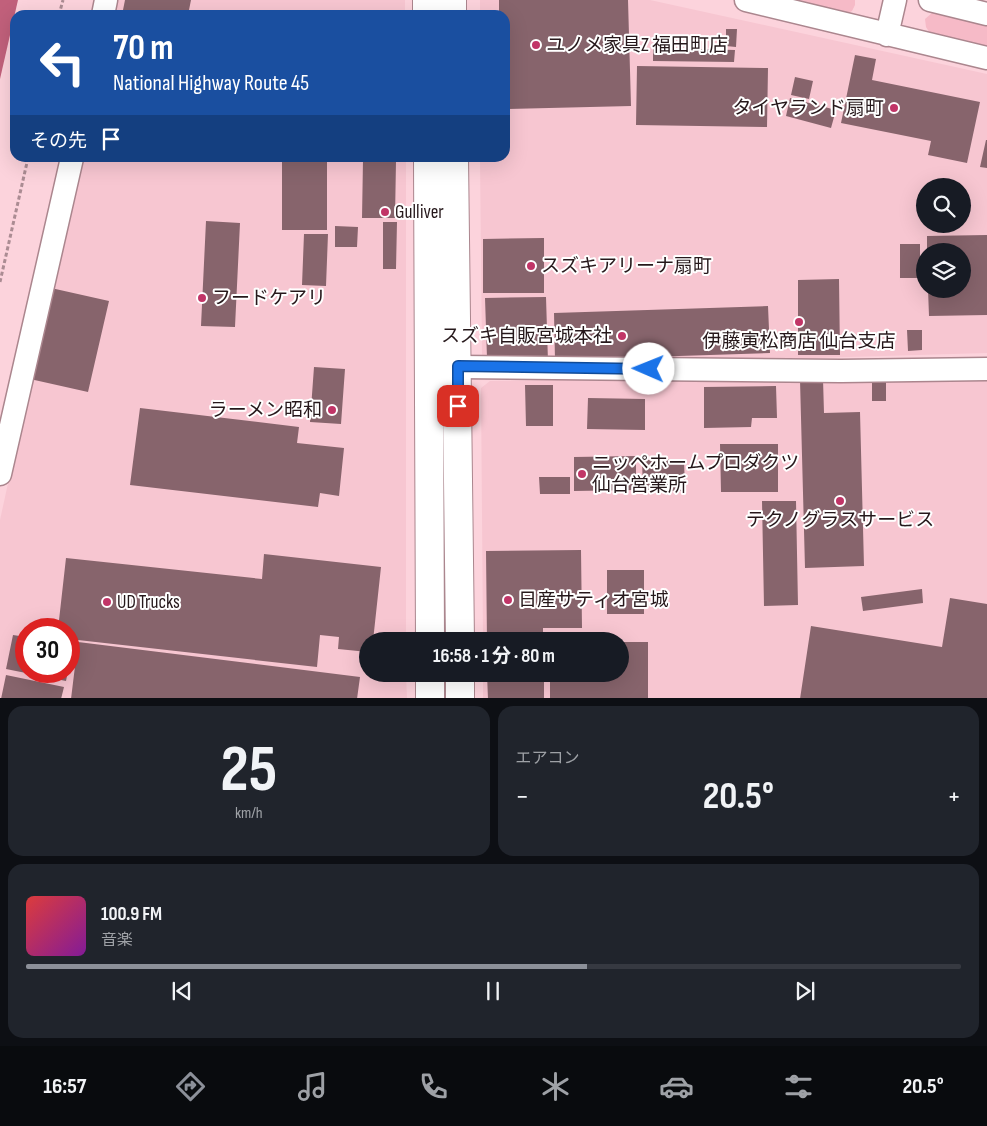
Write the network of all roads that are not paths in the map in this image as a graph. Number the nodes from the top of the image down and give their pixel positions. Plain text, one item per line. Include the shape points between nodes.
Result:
1 (746, 0) edge
2 (894, 0) edge
3 (930, 0) edge
4 (987, 14) edge
5 (887, 35) junction
6 (987, 58) edge
7 (71, 162) edge
8 (428, 162) edge
9 (454, 162) edge
10 (458, 366) junction
11 (987, 369) edge
12 (0, 474) edge
13 (430, 632) edge
14 (460, 632) edge
15 (430, 682) edge
16 (460, 682) edge
17 (430, 698) edge
18 (460, 698) edge

1 - 5 street
2 - 5 street
3 - 4 street
5 - 6 street
7 - 12 street
8 - 13 highway
9 - 10 highway
10 - 11 street via 841,371
10 - 14 highway
15 - 17 highway
16 - 18 highway

